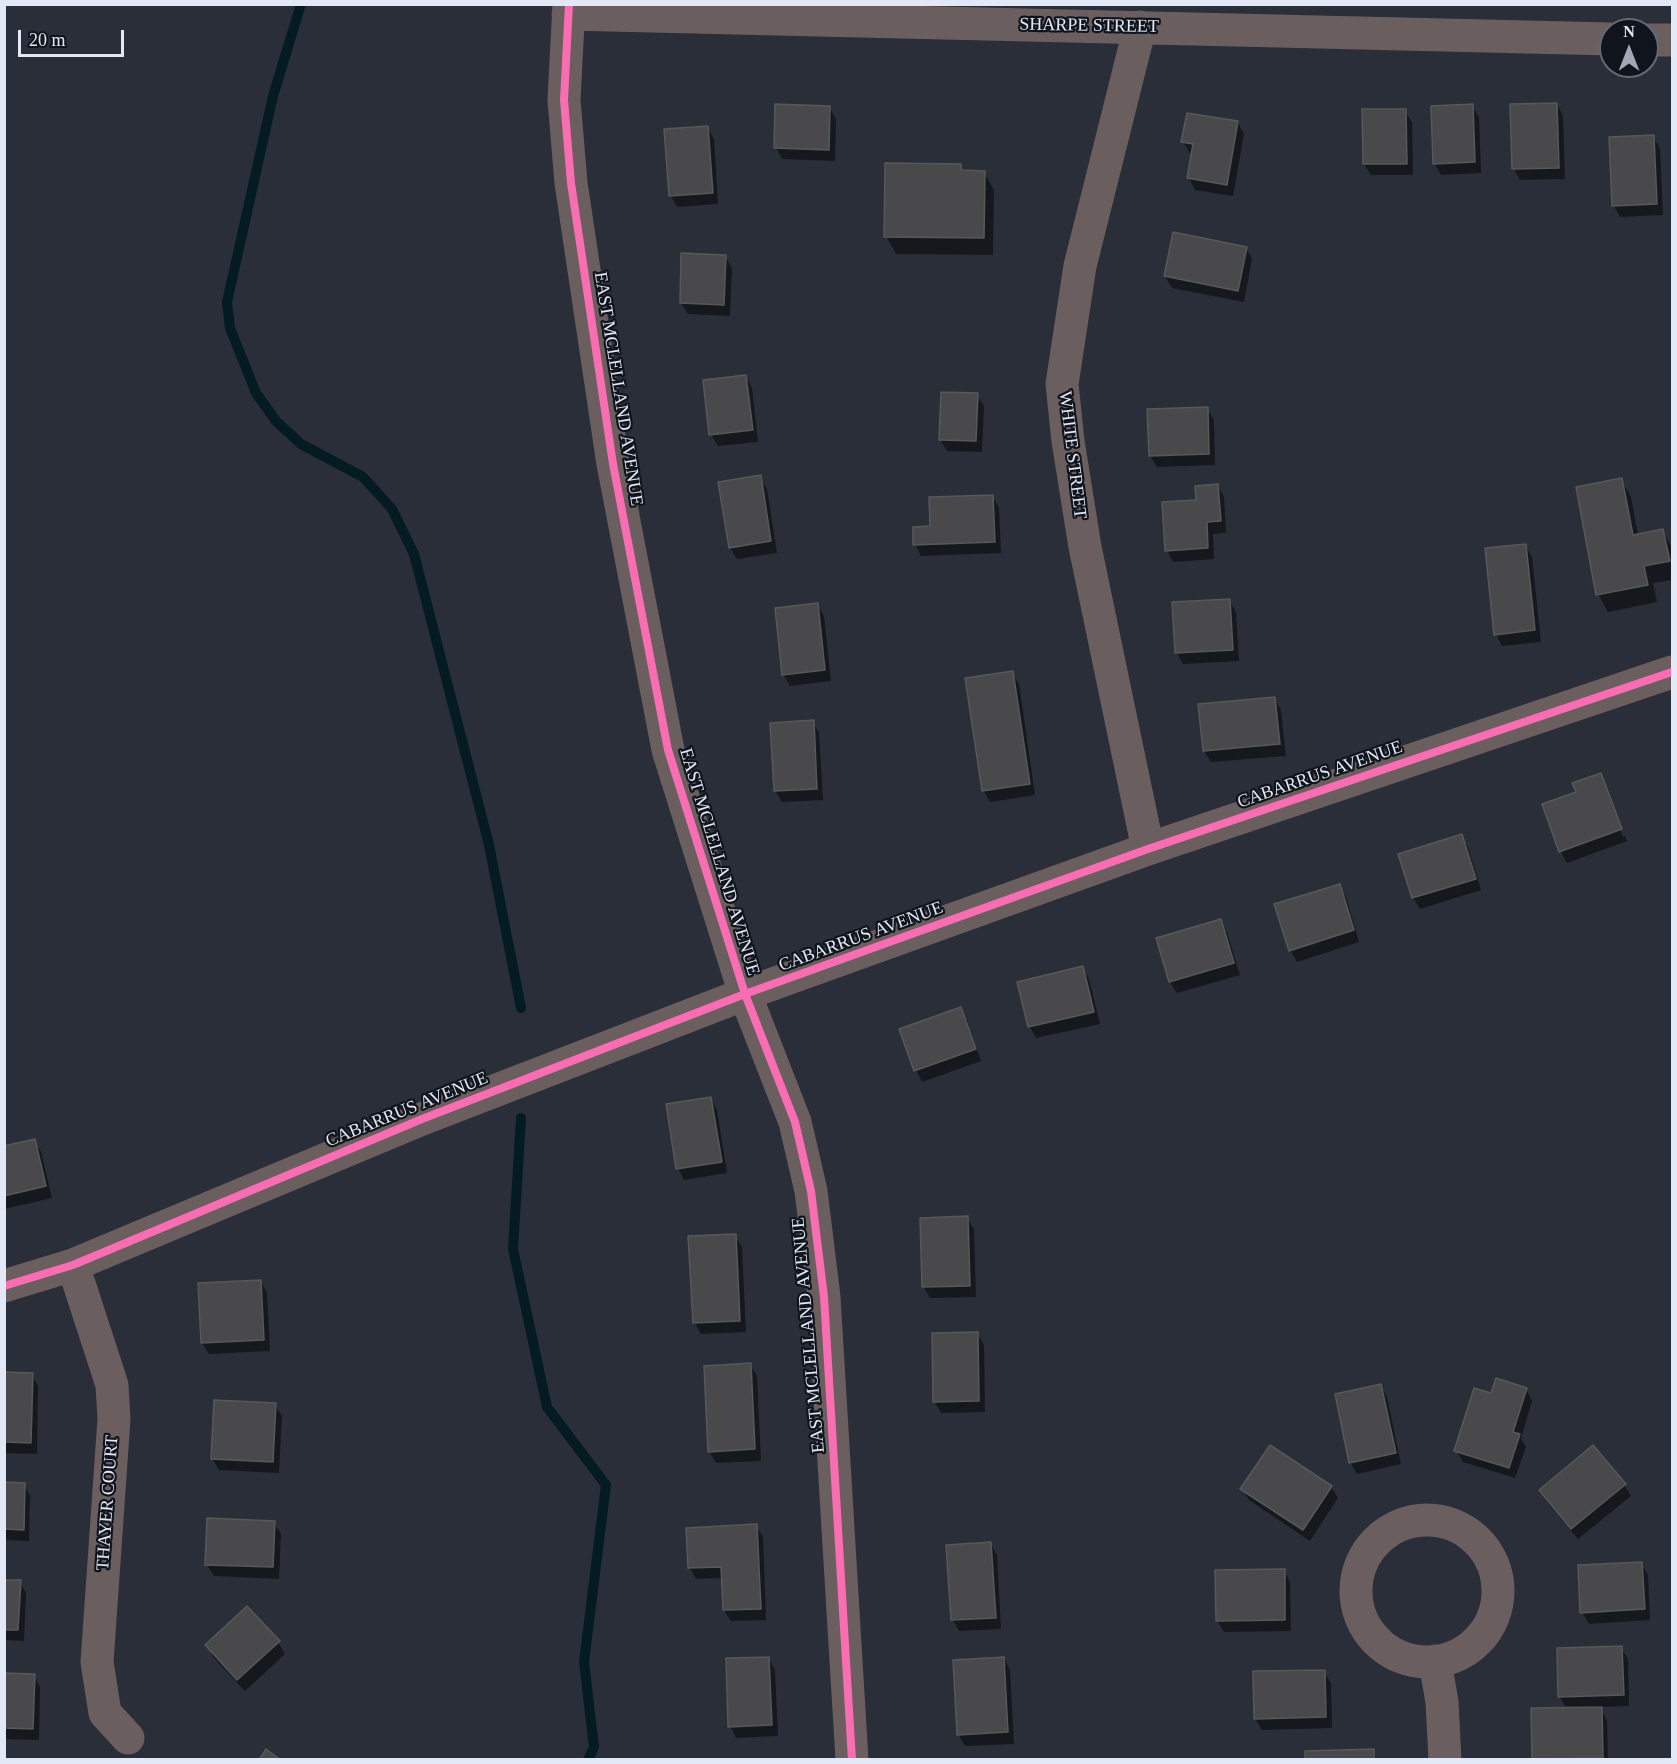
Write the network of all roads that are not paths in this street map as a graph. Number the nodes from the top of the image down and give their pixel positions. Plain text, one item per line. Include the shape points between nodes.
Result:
1 (568, 9) edge
2 (1140, 27) junction
3 (1599, 39) edge
4 (1672, 672) edge
5 (1148, 849) junction
6 (745, 994) junction
7 (74, 1265) junction
8 (4, 1286) edge
9 (1435, 1661) junction
10 (128, 1738) dead end
11 (852, 1760) edge
12 (1445, 1760) edge

1 - 2 street, SHARPE STREET
1 - 6 street, EAST MCLELLAND AVENUE via 564,100 571,183 613,464 668,750
2 - 3 street, SHARPE STREET
2 - 5 street, WHITE STREET via 1080,266 1062,384 1084,547
4 - 5 street, CABARRUS AVENUE
5 - 6 street, CABARRUS AVENUE
6 - 7 street, CABARRUS AVENUE via 422,1119
6 - 11 street, EAST MCLELLAND AVENUE via 795,1122 811,1191 824,1297
7 - 8 street, CABARRUS AVENUE
7 - 10 street, THAYER COURT via 112,1385 114,1419 98,1662 105,1713
9 - 9 street via 1411,1660 1390,1651 1372,1636 1360,1616 1356,1592 1359,1569 1370,1549 1387,1532 1408,1522 1432,1520 1455,1525 1474,1538 1489,1556 1497,1578 1498,1602 1491,1623 1477,1642 1457,1656
9 - 12 street

